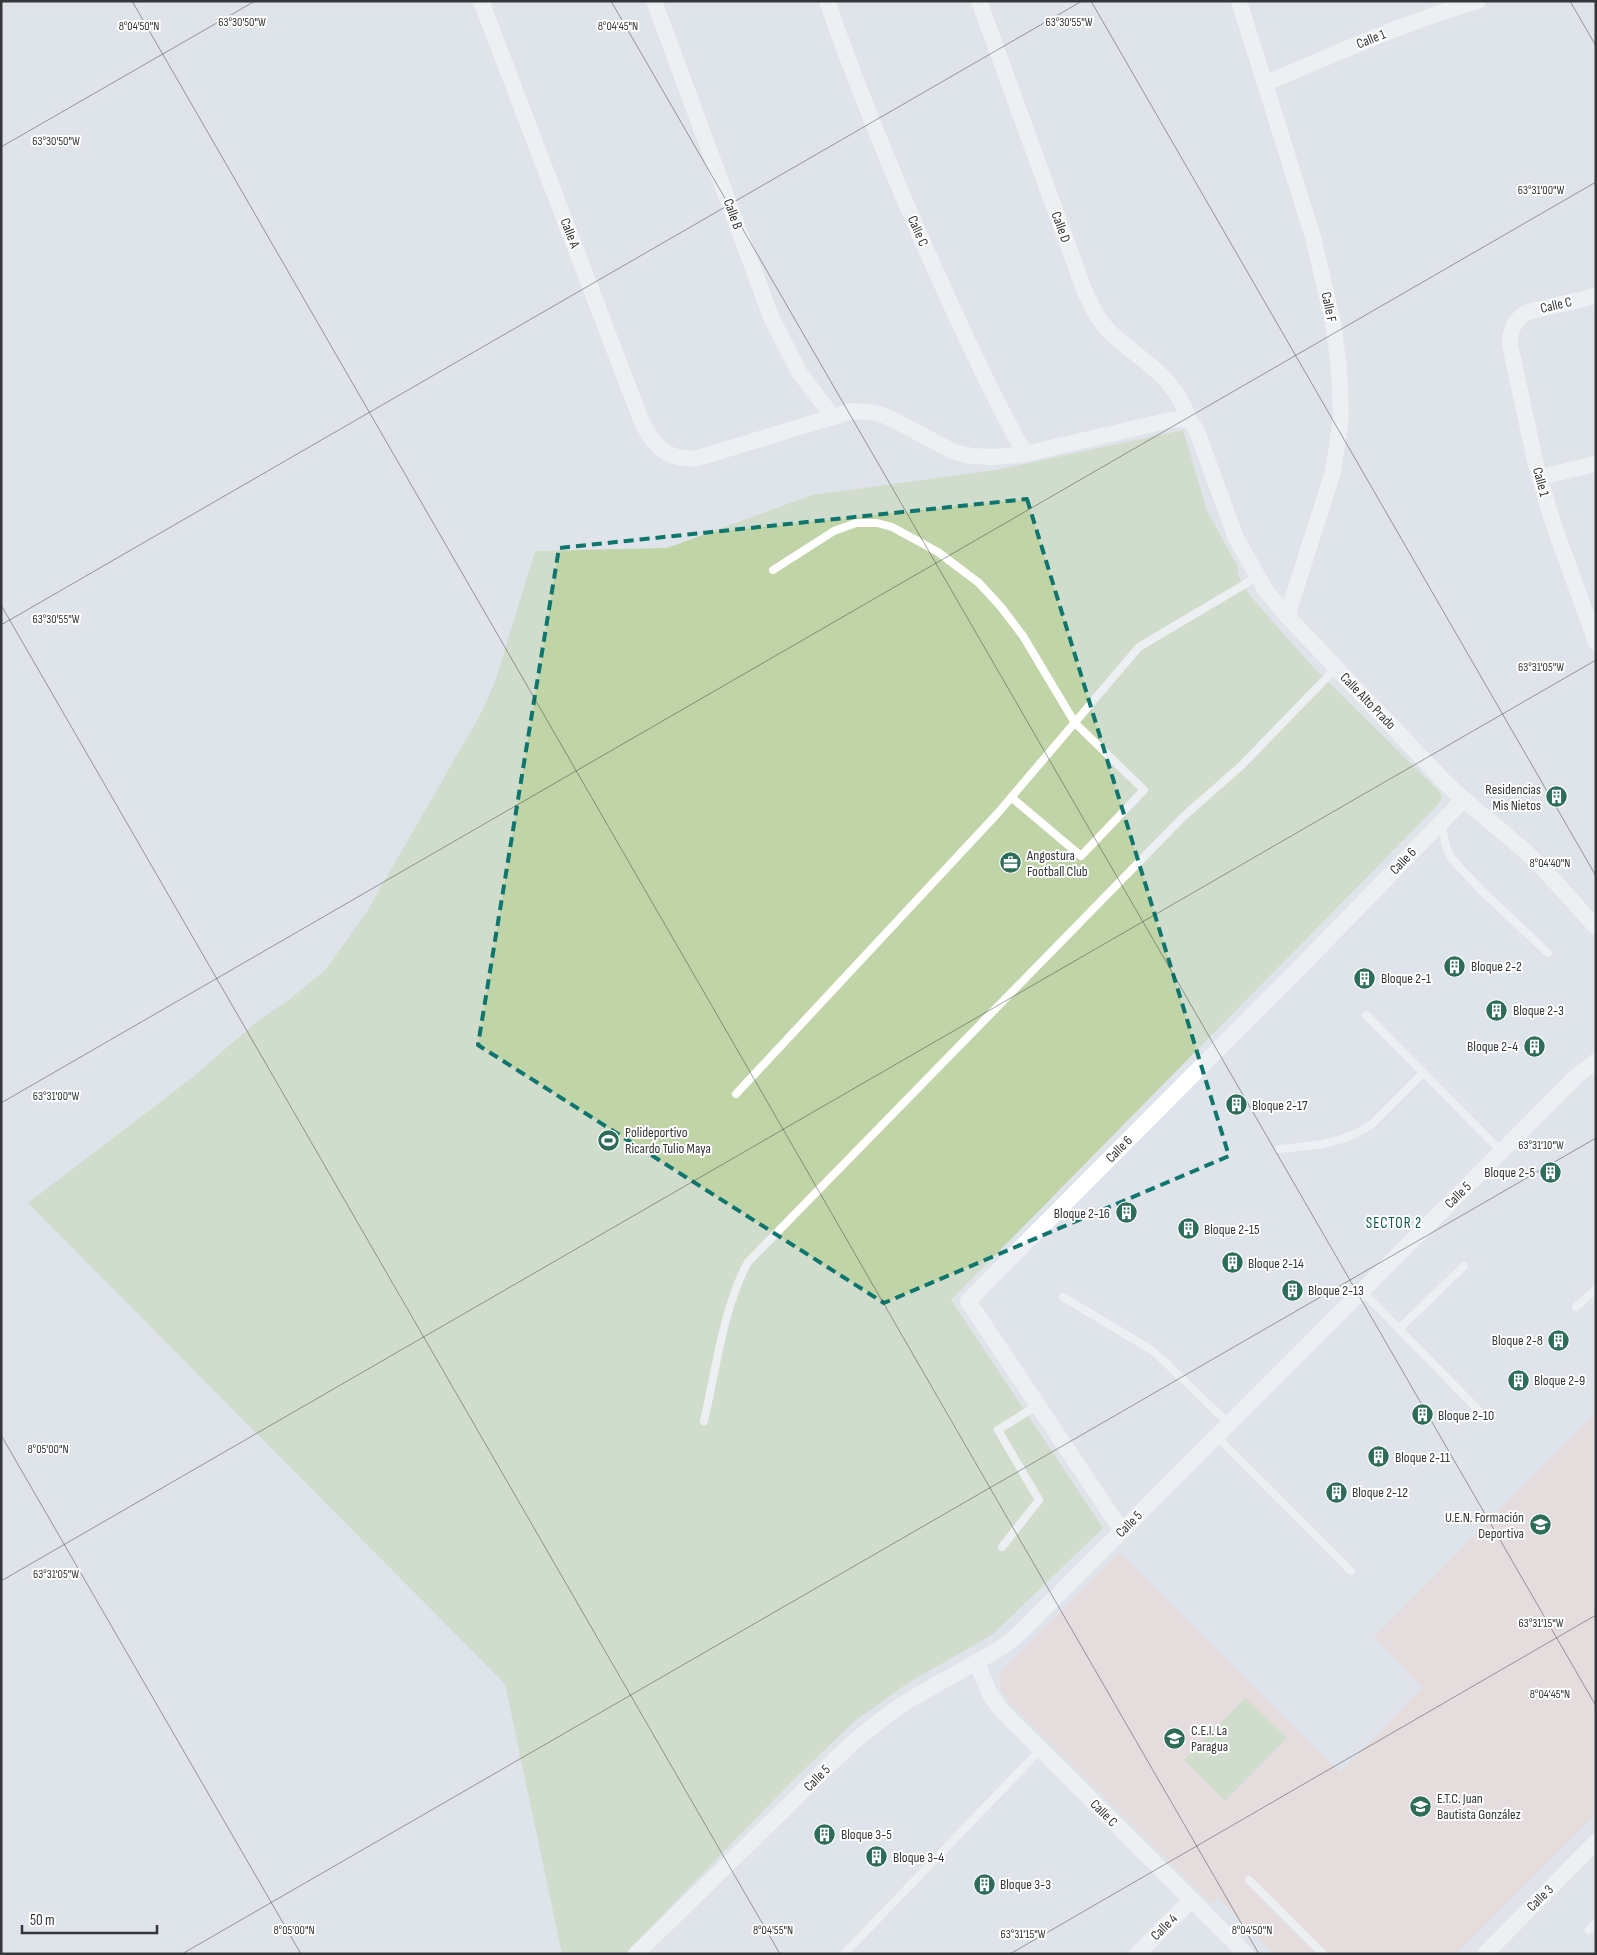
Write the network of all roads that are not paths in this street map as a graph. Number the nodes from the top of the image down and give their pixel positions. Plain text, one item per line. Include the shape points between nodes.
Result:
1 (481, 1) edge
2 (654, 1) edge
3 (827, 1) edge
4 (979, 1) edge
5 (1239, 1) edge
6 (1478, 1) edge
7 (1266, 83) junction
8 (1596, 296) edge
9 (1518, 318) joint
10 (833, 417) junction
11 (1194, 428) junction
12 (1025, 454) junction
13 (1596, 464) edge
14 (1540, 477) junction
15 (773, 570) dead end
16 (1257, 577) junction
17 (1287, 616) junction
18 (1596, 642) edge
19 (1336, 668) junction
20 (1075, 723) junction
21 (1011, 797) junction
22 (1463, 800) junction
23 (1441, 822) junction
24 (1596, 927) edge
25 (1548, 953) dead end
26 (1366, 1016) dead end
27 (1596, 1060) edge
28 (1423, 1073) junction
29 (736, 1094) dead end
30 (1279, 1149) dead end
31 (1501, 1151) junction
32 (1464, 1266) dead end
33 (1596, 1289) edge
34 (1362, 1291) junction
35 (1063, 1297) dead end
36 (1576, 1307) dead end
37 (1399, 1329) junction
38 (1038, 1405) junction
39 (1487, 1419) dead end
40 (704, 1421) dead end
41 (1229, 1424) junction
42 (1216, 1436) junction
43 (1122, 1531) junction
44 (1002, 1547) dead end
45 (1351, 1571) dead end
46 (976, 1662) junction
47 (1041, 1749) junction
48 (1596, 1842) edge
49 (1249, 1880) dead end
50 (1191, 1900) junction
51 (1596, 1924) edge
52 (1589, 1930) dead end
53 (636, 1954) edge
54 (844, 1954) edge
55 (1138, 1954) edge
56 (1246, 1954) edge
57 (1323, 1954) edge
58 (1485, 1954) edge

1 - 10 street, Calle A via 648,435 659,448 684,460
2 - 10 street, Calle B via 771,317 799,372
3 - 12 street, Calle C via 896,181 962,330
4 - 11 street, Calle D via 1097,317 1112,334 1165,377 1177,392
5 - 7 street, Calle F
6 - 7 street, Calle 1 via 1445,10
7 - 17 street, Calle F via 1313,237 1333,322 1341,418 1333,472
8 - 9 street, Calle C via 1535,310
9 - 14 street, Calle 1 via 1512,328 1510,345
10 - 12 street via 852,411 886,416 954,452 972,456
11 - 12 street via 1184,420 1170,420
11 - 16 street, Calle Alto Prado via 1236,538
13 - 14 street
14 - 18 street, Calle 1
15 - 20 lane via 834,530 856,522 877,523 910,536 938,552 979,583 1001,607 1023,636
16 - 17 street, Calle Alto Prado
16 - 20 lane via 1139,647
17 - 19 street, Calle Alto Prado
19 - 22 street, Calle Alto Prado
19 - 40 lane via 1241,766 1184,816 748,1262 730,1304
20 - 21 lane
20 - 21 lane via 1144,790 1081,856
21 - 29 lane
22 - 23 street, Calle 6
22 - 24 street, Calle Alto Prado via 1530,856
23 - 25 lane via 1452,859
23 - 38 street, Calle 6 via 968,1301
26 - 28 lane
27 - 31 street, Calle 5
28 - 30 lane via 1365,1129 1336,1142
28 - 31 lane
31 - 34 street, Calle 5
32 - 37 lane
33 - 36 lane
34 - 37 lane
34 - 41 street, Calle 5
35 - 41 lane via 1150,1349
37 - 39 lane
38 - 43 street, Calle 6
38 - 44 lane via 998,1430 1039,1500
41 - 42 street, Calle 5
42 - 43 street, Calle 5
42 - 45 lane
43 - 46 street, Calle 5 via 1012,1640
46 - 47 street, Calle C via 996,1704
46 - 53 street, Calle 5 via 910,1700 852,1744
47 - 50 street, Calle C
47 - 54 lane
48 - 58 street, Calle 3
49 - 57 lane
50 - 55 street, Calle 4
50 - 56 street, Calle C
51 - 52 lane

